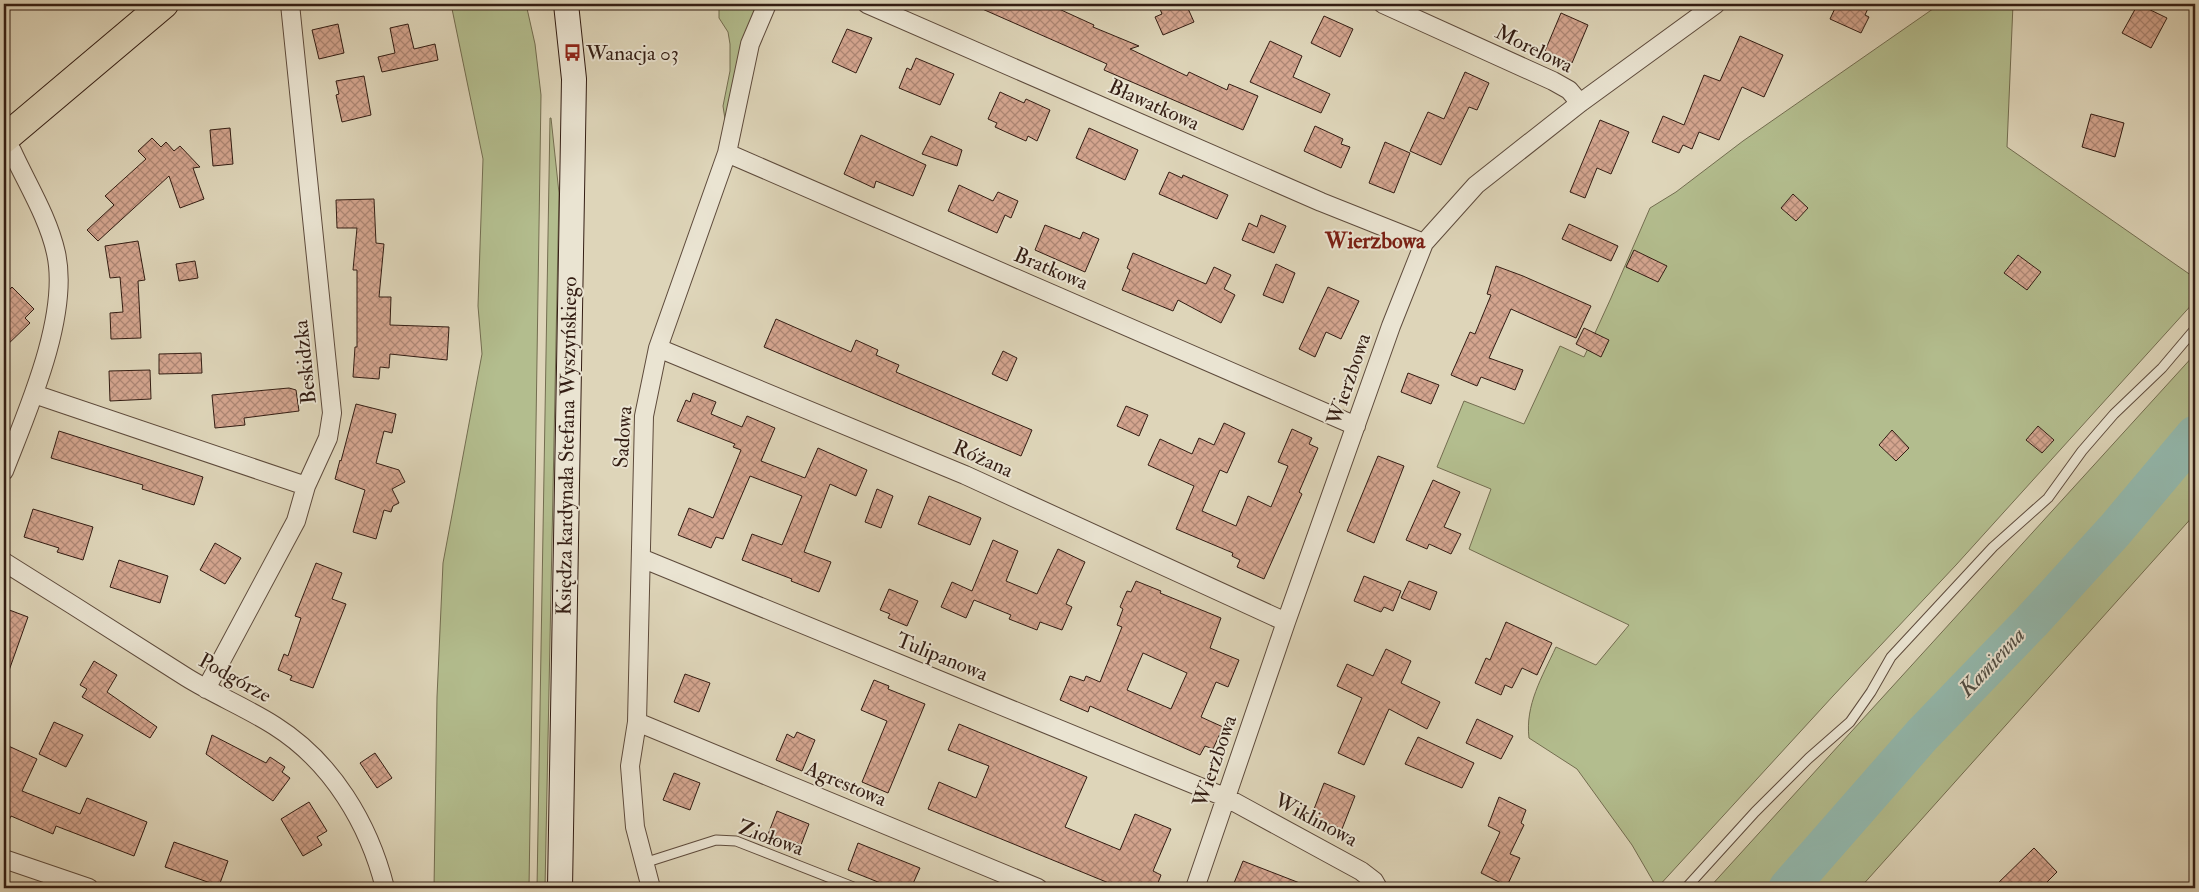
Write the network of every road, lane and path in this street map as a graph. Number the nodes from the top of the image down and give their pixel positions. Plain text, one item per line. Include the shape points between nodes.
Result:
1 (164, 4) edge
2 (290, 4) edge
3 (566, 4) edge
4 (767, 4) edge
5 (867, 4) edge
6 (1383, 4) edge
7 (1716, 4) edge
8 (1580, 103) junction
9 (4, 140) edge
10 (727, 153) junction
11 (1424, 243) junction
12 (2195, 329) edge
13 (658, 348) junction
14 (34, 394) junction
15 (1356, 426) junction
16 (4, 471) edge
17 (306, 486) junction
18 (641, 558) junction
19 (4, 562) edge
20 (1286, 622) junction
21 (206, 689) junction
22 (637, 722) junction
23 (1227, 798) junction
24 (4, 858) edge
25 (644, 863) junction
26 (89, 888) edge
27 (385, 888) edge
28 (560, 888) edge
29 (651, 888) edge
30 (856, 888) edge
31 (1038, 888) edge
32 (1195, 888) edge
33 (1378, 888) edge
34 (1686, 888) edge

1 - 9 main road
2 - 17 street, Beskidzka via 332,413 328,438
3 - 28 main road, Księdza kardynała Stefana Wyszyńskiego via 574,79
4 - 10 street, Sadowa via 746,60
5 - 11 street, Bławatkowa via 1322,202
6 - 8 street, Morelowa via 1553,81 1569,90
7 - 8 street, Wierzbowa
8 - 11 street, Wierzbowa via 1476,185
9 - 14 street via 46,223 56,253 56,316
10 - 13 street, Sadowa
10 - 15 street, Bratkowa
11 - 15 street, Wierzbowa
12 - 34 lane via 2162,368 2114,414 2048,498 1994,547 1891,658 1850,722 1809,758
13 - 18 street, Sadowa via 644,416
13 - 20 street, Różana via 965,475
14 - 16 street
14 - 17 street
15 - 20 street, Wierzbowa
17 - 21 street, Beskidzka via 296,521
18 - 22 street, Sadowa
18 - 23 street, Tulipanowa
19 - 21 street, Podgórze
20 - 23 street, Wierzbowa
21 - 27 street, Podgórze via 299,743 330,775 364,830
22 - 25 street, Sadowa via 630,766 635,827
22 - 31 street, Agrestowa
23 - 32 street, Wierzbowa
23 - 33 street, Wiklinowa via 1361,870
24 - 26 street
25 - 29 street, Sadowa
25 - 30 lane, Ziołowa via 727,839

